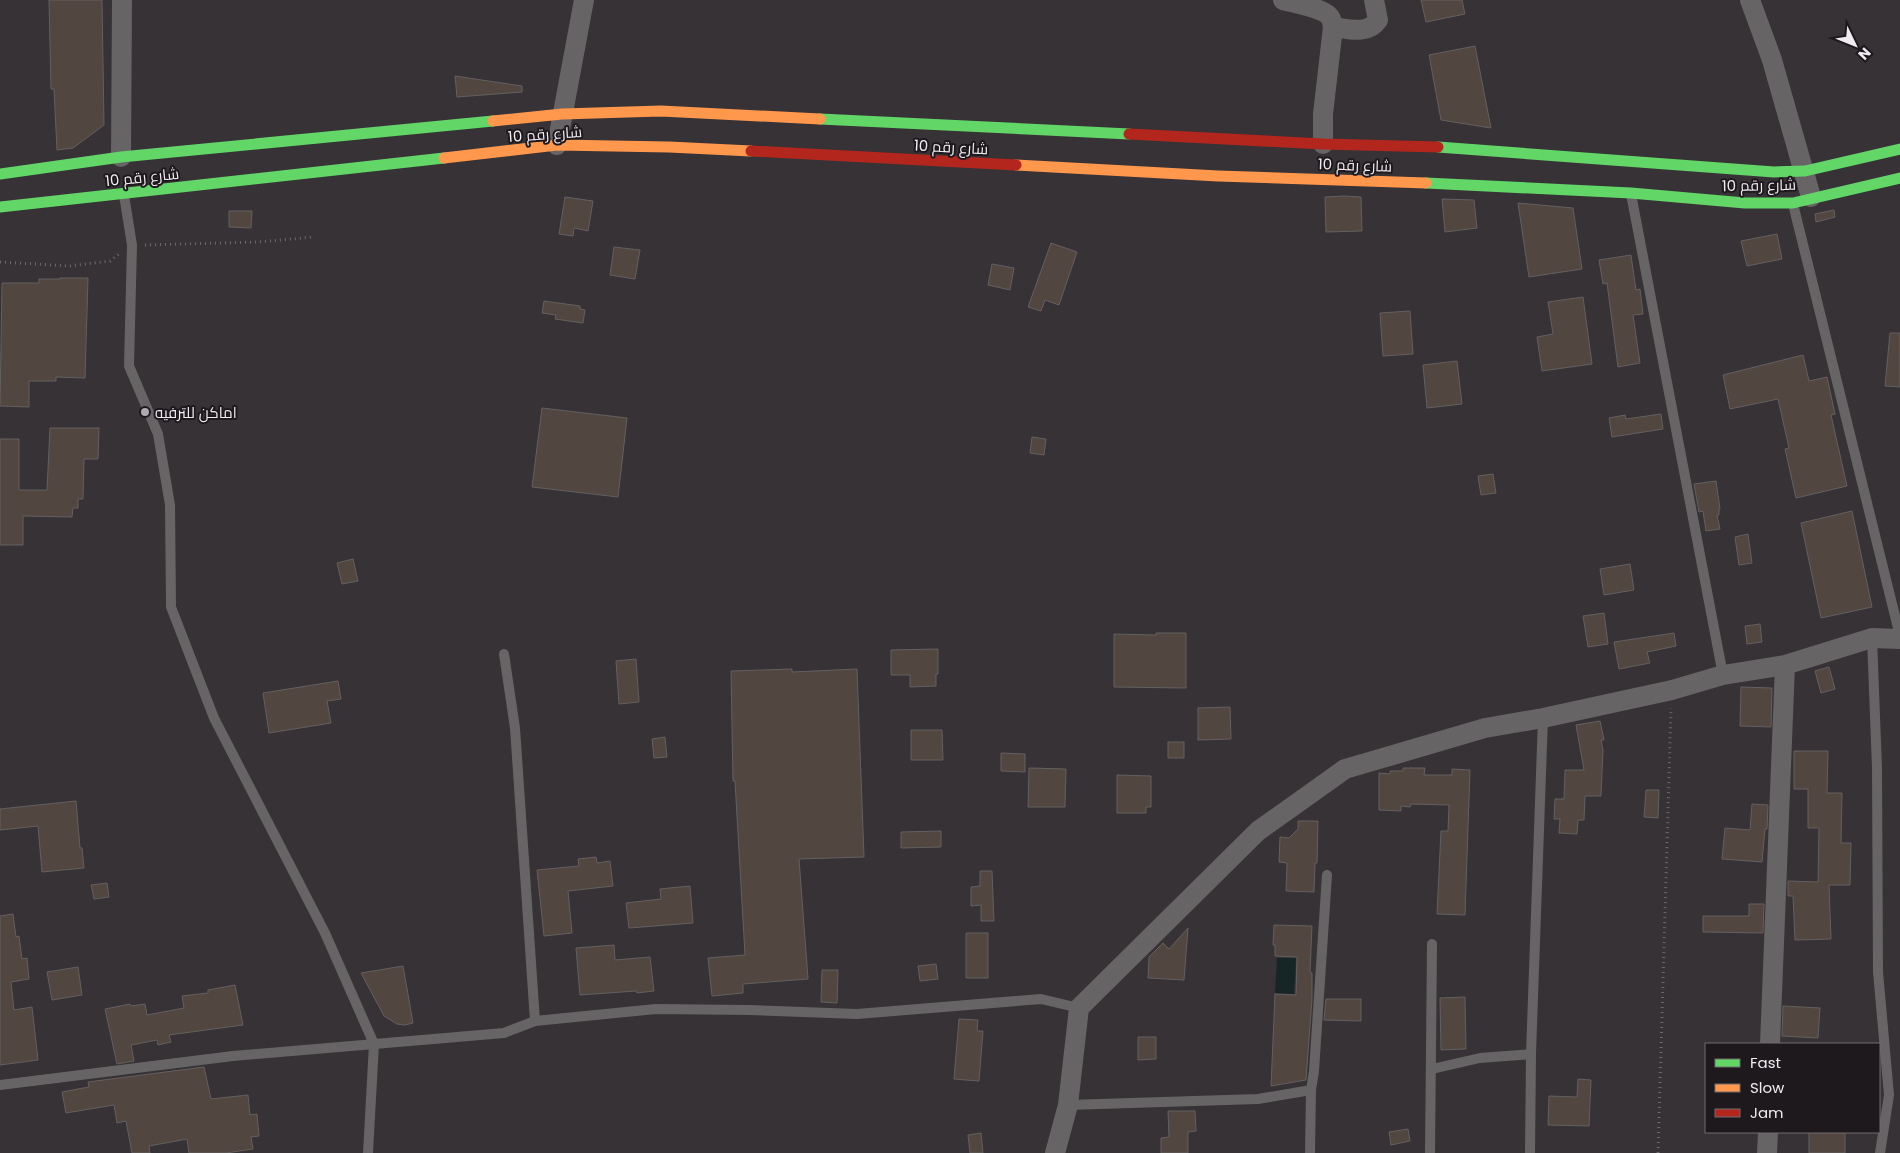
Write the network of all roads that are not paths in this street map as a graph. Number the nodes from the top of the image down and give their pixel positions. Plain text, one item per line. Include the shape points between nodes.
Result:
1 (122, 0) edge
2 (584, 0) edge
3 (1283, 0) edge
4 (1374, 0) edge
5 (1750, 0) edge
6 (1332, 27) junction
7 (562, 114) junction
8 (1323, 144) junction
9 (558, 145) junction
10 (1900, 148) edge
11 (121, 157) junction
12 (1805, 171) junction
13 (0, 174) edge
14 (1900, 178) edge
15 (1631, 193) junction
16 (124, 194) junction
17 (1802, 200) junction
18 (0, 207) edge
19 (1872, 638) junction
20 (1900, 638) edge
21 (504, 654) dead end
22 (1784, 665) junction
23 (1723, 675) junction
24 (1543, 718) junction
25 (1327, 875) dead end
26 (1432, 944) dead end
27 (1079, 1008) junction
28 (535, 1020) junction
29 (1770, 1043) edge
30 (374, 1044) junction
31 (1531, 1054) junction
32 (1432, 1069) junction
33 (0, 1085) edge
34 (1311, 1090) junction
35 (1068, 1105) junction
36 (1768, 1133) edge
37 (368, 1153) edge
38 (1055, 1153) edge
39 (1310, 1153) edge
40 (1430, 1153) edge
41 (1530, 1153) edge
42 (1767, 1153) edge
43 (1880, 1153) edge

1 - 11 street
2 - 7 street
3 - 6 street via 1326,13
4 - 6 street via 1378,20 1374,26 1366,30
5 - 12 street via 1772,60
6 - 8 street
7 - 8 main road, شارع رقم 10 via 661,111
7 - 9 street
7 - 11 main road, شارع رقم 10
8 - 12 main road, شارع رقم 10 via 1458,147 1774,172
9 - 15 main road, شارع رقم 10 via 670,147 1218,176
9 - 16 main road, شارع رقم 10
10 - 12 main road, شارع رقم 10
11 - 13 main road, شارع رقم 10
12 - 17 street
14 - 17 main road, شارع رقم 10
15 - 17 main road, شارع رقم 10 via 1745,203
15 - 23 lane
16 - 18 main road, شارع رقم 10
16 - 30 lane via 132,245 129,366 158,434 168,496 171,607 214,718 325,934
17 - 20 lane
19 - 20 street
19 - 22 street
19 - 43 lane via 1877,768 1878,972 1889,1095
21 - 28 lane via 515,728
22 - 23 street
22 - 29 street
23 - 24 street via 1672,690
24 - 27 street via 1485,728 1345,769 1258,831
24 - 31 lane
25 - 34 lane
26 - 32 lane
27 - 28 lane via 1041,999 857,1014 656,1009
27 - 35 street
28 - 30 lane via 504,1033
30 - 33 lane via 233,1056
30 - 37 lane
31 - 32 lane via 1480,1058
31 - 41 lane
32 - 40 lane
34 - 35 lane via 1258,1099
34 - 39 lane
35 - 38 street
36 - 42 street

